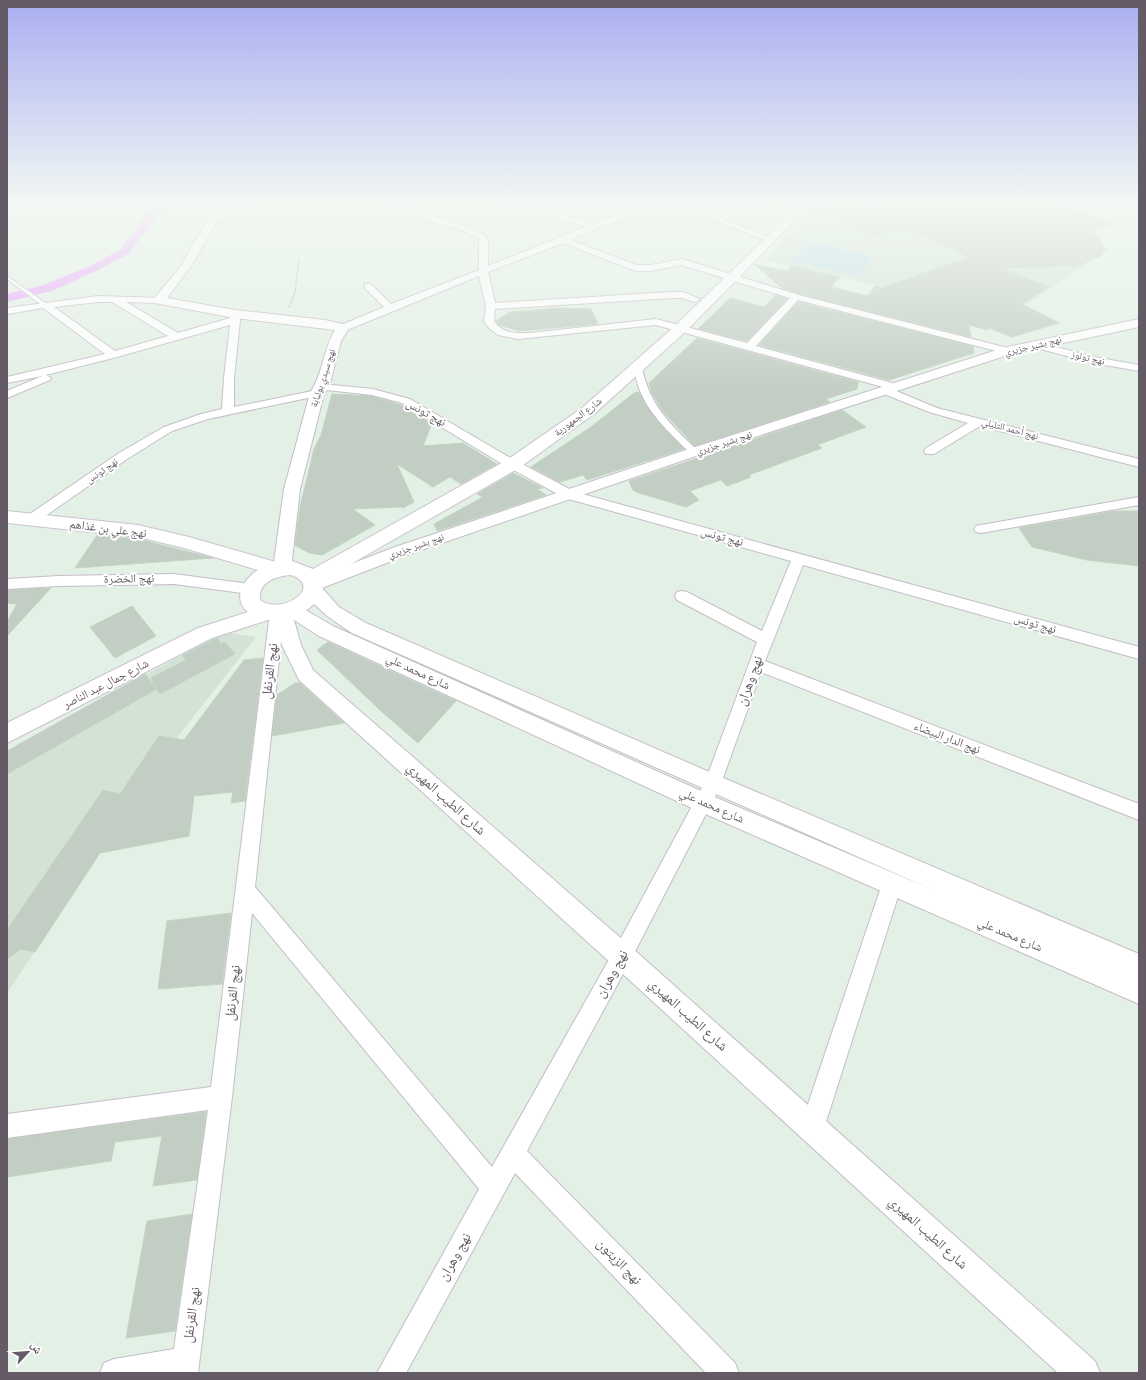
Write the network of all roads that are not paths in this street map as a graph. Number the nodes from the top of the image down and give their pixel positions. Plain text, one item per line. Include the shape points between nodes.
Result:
1 (183, 268) edge
2 (490, 268) edge
3 (701, 268) edge
4 (734, 268) edge
5 (735, 268) edge
6 (483, 271) junction
7 (7, 277) edge
8 (726, 277) junction
9 (368, 286) dead end
10 (796, 297) junction
11 (112, 298) junction
12 (695, 299) junction
13 (159, 300) junction
14 (42, 303) junction
15 (491, 306) junction
16 (390, 308) junction
17 (7, 311) edge
18 (235, 317) junction
19 (1139, 323) edge
20 (673, 327) junction
21 (342, 328) junction
22 (177, 337) junction
23 (1037, 345) junction
24 (748, 348) junction
25 (1008, 351) junction
26 (113, 355) junction
27 (71, 366) junction
28 (638, 368) junction
29 (1139, 368) edge
30 (7, 380) edge
31 (890, 389) junction
32 (320, 390) junction
33 (7, 395) edge
34 (228, 410) junction
35 (979, 421) junction
36 (930, 451) dead end
37 (694, 452) junction
38 (508, 461) junction
39 (1139, 463) edge
40 (570, 495) junction
41 (1139, 501) edge
42 (7, 517) edge
43 (29, 521) junction
44 (981, 529) dead end
45 (208, 550) junction
46 (799, 558) junction
47 (300, 577) junction
48 (7, 584) edge
49 (250, 590) junction
50 (682, 596) dead end
51 (280, 612) junction
52 (205, 634) junction
53 (766, 640) junction
54 (1139, 653) edge
55 (756, 664) junction
56 (7, 734) edge
57 (708, 793) junction
58 (1139, 812) edge
59 (892, 884) junction
60 (244, 888) junction
61 (622, 956) junction
62 (1139, 967) edge
63 (1139, 991) edge
64 (221, 1097) junction
65 (7, 1126) edge
66 (812, 1128) junction
67 (512, 1152) junction
68 (493, 1187) junction
69 (185, 1367) edge
70 (114, 1373) edge
71 (391, 1373) edge
72 (725, 1373) edge
73 (1083, 1373) edge

1 - 13 street
2 - 6 street
3 - 8 street
4 - 8 main road, شارع الجمهورية
5 - 8 main road, شارع الجمهورية
6 - 15 street
6 - 16 street
7 - 14 lane
8 - 10 street
8 - 12 main road, شارع الجمهورية
8 - 20 main road, شارع الجمهورية
9 - 16 street
10 - 24 street
10 - 25 street
11 - 13 street
11 - 14 street
11 - 22 street
12 - 15 street via 672,295
12 - 20 main road, شارع الجمهورية
13 - 18 street
14 - 17 street
14 - 26 street
15 - 20 street, نهج أحمد التليلي via 489,321 492,326 502,333 517,337 650,322
16 - 21 street
18 - 21 street via 284,319
18 - 22 street
18 - 34 street
19 - 23 street, نهج بشير جزيري
20 - 24 street, نهج أحمد التليلي
20 - 28 main road, شارع الجمهورية
20 - 38 main road, شارع الجمهورية
21 - 32 street, نهج سيدي بولبابة via 335,340
22 - 26 street
23 - 25 street, نهج بشير جزيري
23 - 29 street, نهج تولوز via 1093,360
24 - 31 street, نهج أحمد التليلي
25 - 31 street, نهج بشير جزيري
26 - 27 street
27 - 30 street
27 - 33 street
28 - 37 street via 640,384 652,409
28 - 38 main road, شارع الجمهورية via 588,411
31 - 35 street, نهج أحمد التليلي via 932,410
31 - 37 street, نهج بشير جزيري
32 - 34 street, نهج تونس
32 - 38 street, نهج تونس via 373,392 406,401
32 - 47 street, نهج سيدي بولبابة via 292,489
34 - 43 street, نهج تونس via 168,429 123,456
35 - 36 street
35 - 39 street, نهج أحمد التليلي
37 - 40 street, نهج بشير جزيري
38 - 40 street, نهج تونس
38 - 47 main road, شارع الجمهورية
40 - 46 street, نهج تونس
40 - 47 street, نهج بشير جزيري via 400,550
41 - 44 street
42 - 43 main road, نهج علي بن غذاهم
43 - 45 main road, نهج علي بن غذاهم via 138,531 189,542
45 - 47 main road, نهج علي بن غذاهم
45 - 49 main road, نهج علي بن غذاهم
46 - 53 street, نهج وهران
46 - 54 street, نهج تونس
47 - 49 main road, شارع جمال عبد الناصر via 263,576
47 - 51 main road, شارع جمال عبد الناصر via 309,599 301,605
47 - 57 street, شارع محمد علي via 333,612 359,628
48 - 49 street, نهج الخضرة via 174,579
49 - 51 main road, نهج علي بن غذاهم via 250,601 254,607
49 - 52 main road, شارع جمال عبد الناصر
50 - 53 street
51 - 52 main road, شارع جمال عبد الناصر
51 - 57 street, شارع محمد علي
51 - 60 street, نهج القرنفل
51 - 61 street, شارع الطيب المهيري via 287,637 306,675
52 - 56 main road, شارع جمال عبد الناصر
53 - 55 street, نهج وهران
55 - 57 street, نهج وهران
55 - 58 street, نهج الدار البيضاء
57 - 59 street, شارع محمد علي
57 - 61 street, نهج وهران
57 - 62 street, شارع محمد علي
59 - 63 street, شارع محمد علي
59 - 66 street
60 - 64 street, نهج القرنفل
60 - 68 street
61 - 66 street, شارع الطيب المهيري
61 - 67 street, نهج وهران
64 - 65 street
64 - 69 street, نهج القرنفل
66 - 73 street, شارع الطيب المهيري
67 - 68 street, نهج وهران
67 - 72 street, نهج الزيتون
68 - 71 street, نهج وهران
69 - 70 street

